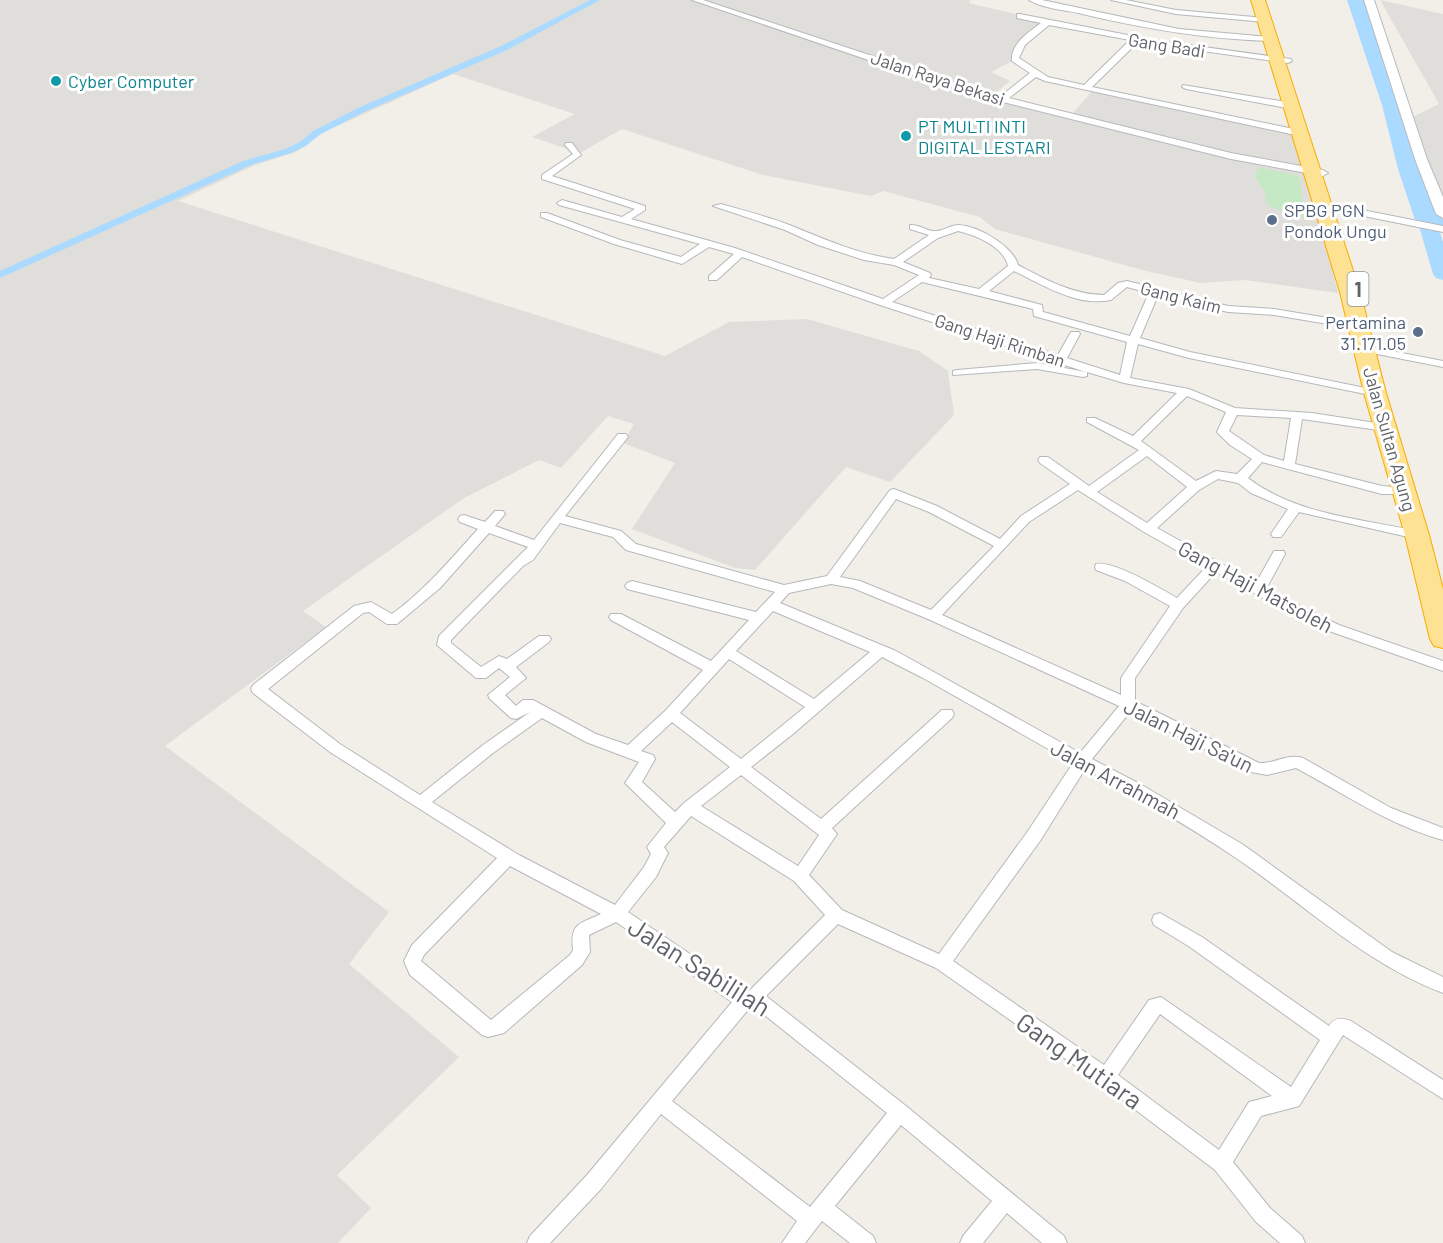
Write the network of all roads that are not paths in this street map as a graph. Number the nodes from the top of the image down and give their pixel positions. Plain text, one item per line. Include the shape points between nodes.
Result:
1 (696, 0) edge
2 (1033, 0) edge
3 (1115, 0) edge
4 (1258, 0) edge
5 (1267, 0) edge
6 (1369, 0) edge
7 (1020, 16) dead end
8 (1265, 20) junction
9 (1047, 22) junction
10 (1215, 36) junction
11 (1269, 39) junction
12 (1135, 40) junction
13 (1212, 46) dead end
14 (1282, 60) junction
15 (1034, 74) junction
16 (1186, 87) dead end
17 (1086, 88) junction
18 (1003, 99) junction
19 (1292, 106) junction
20 (1300, 133) junction
21 (568, 145) dead end
22 (1318, 172) junction
23 (562, 203) dead end
24 (718, 206) dead end
25 (1328, 206) junction
26 (544, 214) dead end
27 (1443, 214) edge
28 (622, 220) junction
29 (913, 227) dead end
30 (1443, 229) edge
31 (937, 235) junction
32 (706, 244) junction
33 (741, 253) junction
34 (896, 262) junction
35 (1013, 267) junction
36 (713, 278) dead end
37 (922, 279) junction
38 (1155, 291) junction
39 (981, 292) junction
40 (884, 303) junction
41 (1364, 327) junction
42 (1075, 334) dead end
43 (1133, 341) junction
44 (1376, 351) junction
45 (1061, 359) junction
46 (1443, 364) edge
47 (957, 373) dead end
48 (1124, 380) junction
49 (1185, 391) junction
50 (1375, 393) junction
51 (1233, 411) junction
52 (1298, 415) junction
53 (1091, 420) dead end
54 (1392, 435) junction
55 (622, 437) dead end
56 (1134, 441) junction
57 (1148, 450) junction
58 (1260, 458) junction
59 (1044, 460) dead end
60 (1289, 466) junction
61 (1242, 480) junction
62 (1196, 487) junction
63 (1083, 489) junction
64 (1403, 491) junction
65 (1296, 507) junction
66 (499, 514) dead end
67 (557, 518) junction
68 (464, 519) dead end
69 (487, 528) junction
70 (1148, 529) junction
71 (1277, 534) dead end
72 (1418, 535) junction
73 (1002, 545) junction
74 (537, 546) junction
75 (1279, 554) dead end
76 (1215, 565) junction
77 (1101, 567) dead end
78 (831, 580) junction
79 (1443, 580) edge
80 (632, 586) dead end
81 (784, 590) junction
82 (1259, 590) junction
83 (771, 605) junction
84 (1178, 605) junction
85 (933, 616) junction
86 (616, 617) dead end
87 (758, 617) junction
88 (544, 639) dead end
89 (1443, 639) edge
90 (880, 651) junction
91 (729, 653) junction
92 (507, 666) junction
93 (1443, 666) edge
94 (713, 669) junction
95 (1127, 704) junction
96 (815, 707) junction
97 (542, 711) junction
98 (671, 714) junction
99 (946, 714) dead end
100 (629, 753) junction
101 (1082, 761) junction
102 (741, 767) junction
103 (421, 802) junction
104 (689, 807) junction
105 (676, 822) junction
106 (821, 828) junction
107 (1443, 834) edge
108 (508, 856) junction
109 (800, 876) junction
110 (618, 914) junction
111 (836, 915) junction
112 (1160, 920) dead end
113 (942, 963) junction
114 (1443, 985) edge
115 (749, 999) junction
116 (1331, 1037) junction
117 (1106, 1077) junction
118 (1443, 1090) edge
119 (1293, 1100) junction
120 (661, 1102) junction
121 (900, 1112) junction
122 (1222, 1162) junction
123 (1005, 1200) junction
124 (815, 1213) junction
125 (537, 1243) edge
126 (792, 1243) edge
127 (866, 1243) edge
128 (970, 1243) edge
129 (1057, 1243) edge
130 (1295, 1243) edge

1 - 18 street, Jalan Raya Bekasi
2 - 10 street via 1142,25
3 - 8 street via 1176,12
4 - 8 highway, Jalan Sultan Agung / 1
5 - 14 highway, Jalan Sultan Agung / 1
6 - 27 street
7 - 9 street, Gang Badi
8 - 11 highway, Jalan Sultan Agung / 1
9 - 12 street, Gang Badi
9 - 15 street via 1015,54 1015,59
10 - 11 street
10 - 13 street
11 - 14 highway, Jalan Sultan Agung / 1
12 - 14 street, Gang Badi
12 - 17 street
14 - 19 highway, Jalan Sultan Agung / 1
14 - 22 highway, Jalan Sultan Agung / 1
15 - 17 street
15 - 18 street
16 - 19 street
17 - 20 street
18 - 22 street, Jalan Raya Bekasi via 1231,156
19 - 20 highway, Jalan Sultan Agung / 1
20 - 22 highway, Jalan Sultan Agung / 1
21 - 28 street via 577,155 545,177 642,208
22 - 25 highway, Jalan Sultan Agung / 1
23 - 28 street, Gang Haji Rimban
24 - 34 street via 868,258
25 - 30 street
25 - 41 highway, Jalan Sultan Agung / 1
26 - 32 street via 682,261
28 - 32 street, Gang Haji Rimban
29 - 31 street
31 - 34 street
31 - 35 street via 955,228 966,230 1003,248
32 - 33 street, Gang Haji Rimban
33 - 36 street
33 - 40 street, Gang Haji Rimban
34 - 37 street via 925,273
35 - 38 street, Gang Kaim via 1089,298 1107,298 1126,284
35 - 39 street
37 - 39 street
37 - 40 street
38 - 41 street, Gang Kaim via 1228,309
38 - 43 street
39 - 43 street via 1037,307 1038,314
40 - 45 street, Gang Haji Rimban
41 - 44 highway, Jalan Sultan Agung / 1
41 - 50 highway, Jalan Sultan Agung / 1
42 - 45 street
43 - 48 street
43 - 50 street
44 - 46 street
44 - 54 highway, Jalan Sultan Agung / 1
45 - 48 street, Gang Haji Rimban
47 - 48 street via 1037,366
48 - 49 street, Gang Haji Rimban
49 - 51 street, Gang Haji Rimban
49 - 56 street
50 - 54 highway, Jalan Sultan Agung / 1
51 - 52 street, Gang Haji Rimban
51 - 58 street via 1223,432
52 - 54 street, Gang Haji Rimban
52 - 60 street
53 - 56 street
54 - 64 highway, Jalan Sultan Agung / 1
54 - 79 highway, Jalan Sultan Agung / 1
55 - 67 street
56 - 57 street
57 - 62 street
57 - 63 street
58 - 60 street
58 - 61 street via 1244,472
59 - 63 street, Gang Haji Matsoleh
60 - 64 street via 1382,490
61 - 62 street via 1216,475
61 - 65 street via 1266,498
62 - 70 street
63 - 70 street, Gang Haji Matsoleh
63 - 73 street via 1025,519
64 - 72 highway, Jalan Sultan Agung / 1
65 - 71 street
65 - 72 street
66 - 69 street
67 - 74 street
67 - 81 street via 617,534 631,547
68 - 69 street
69 - 74 street
69 - 103 street, Jalan Sabililah via 405,612 392,621 370,608 359,609 258,690 335,748
70 - 76 street, Gang Haji Matsoleh
72 - 89 highway, Jalan Sultan Agung / 1
73 - 78 street via 894,493
73 - 85 street
74 - 92 street via 444,639 444,645 481,674 499,661
75 - 82 street
76 - 82 street, Gang Haji Matsoleh
76 - 84 street
77 - 84 street
78 - 81 street
78 - 85 street, Jalan Haji Sa'un via 855,584
80 - 87 street
81 - 83 street
82 - 93 street, Gang Haji Matsoleh via 1334,628
83 - 87 street
83 - 90 street, Jalan Arrahmah
84 - 95 street via 1128,678
85 - 95 street, Jalan Haji Sa'un
86 - 94 street
87 - 91 street
88 - 92 street
90 - 96 street
90 - 101 street, Jalan Arrahmah via 960,691
91 - 94 street
91 - 96 street
92 - 97 street via 519,678 495,695 516,714 528,704
94 - 98 street
95 - 101 street
95 - 107 street, Jalan Haji Sa'un via 1256,768 1269,770 1290,761 1298,762 1380,811
96 - 102 street
97 - 100 street via 591,738
97 - 103 street
98 - 100 street
98 - 102 street
99 - 106 street
100 - 105 street via 648,759 633,783
101 - 113 street via 1034,836
101 - 114 street, Jalan Arrahmah via 1199,825 1386,957
102 - 104 street
102 - 106 street
103 - 108 street, Jalan Sabililah
104 - 105 street
104 - 109 street
105 - 110 street via 655,848 660,853 650,872
106 - 109 street via 829,834
108 - 110 street, Jalan Sabililah
108 - 110 street via 418,950 412,962 416,970 488,1029 498,1027 576,960 582,952 583,930
109 - 111 street
110 - 115 street, Jalan Sabililah
111 - 113 street, Gang Mutiara
111 - 115 street
112 - 116 street
113 - 117 street, Gang Mutiara
115 - 120 street
115 - 121 street, Jalan Sabililah
116 - 118 street via 1338,1027 1345,1027
116 - 119 street
117 - 119 street via 1157,1005 1167,1008
117 - 122 street, Gang Mutiara
119 - 122 street via 1255,1108
120 - 124 street
120 - 125 street
121 - 123 street, Jalan Sabililah
121 - 124 street
122 - 130 street, Gang Mutiara via 1263,1215
123 - 128 street
123 - 129 street, Jalan Sabililah
124 - 126 street
124 - 127 street

